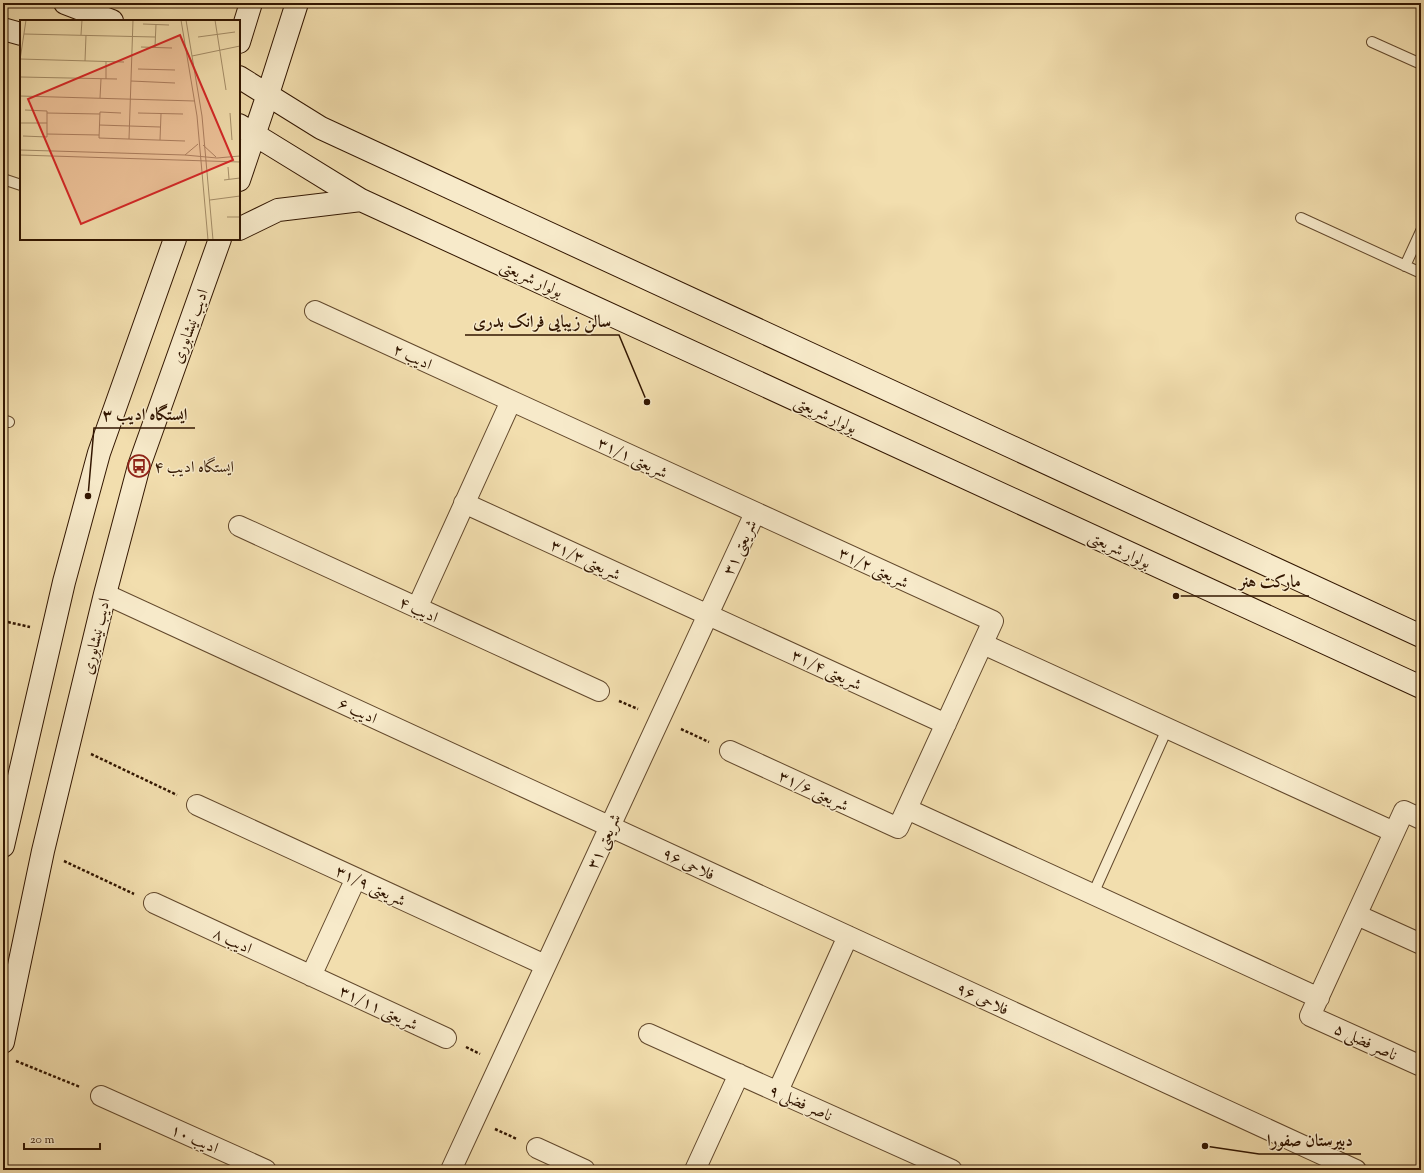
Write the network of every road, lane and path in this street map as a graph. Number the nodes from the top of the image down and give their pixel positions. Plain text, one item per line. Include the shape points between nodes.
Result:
1 (65, 3) edge
2 (251, 3) edge
3 (297, 3) edge
4 (109, 20) edge
5 (3, 29) edge
6 (20, 34) edge
7 (240, 39) edge
8 (1372, 42) dead end
9 (1421, 64) edge
10 (240, 78) edge
11 (268, 94) junction
12 (247, 129) edge
13 (240, 174) edge
14 (3, 179) edge
15 (20, 185) edge
16 (361, 200) junction
17 (1301, 218) dead end
18 (240, 229) edge
19 (1421, 231) edge
20 (175, 240) edge
21 (220, 240) edge
22 (1405, 266) junction
23 (1421, 273) edge
24 (315, 311) dead end
25 (512, 401) junction
26 (464, 503) junction
27 (755, 512) junction
28 (239, 526) dead end
29 (105, 594) junction
30 (417, 608) junction
31 (708, 615) junction
32 (1421, 636) edge
33 (983, 644) junction
34 (1421, 687) edge
35 (599, 691) dead end
36 (946, 724) junction
37 (1168, 729) junction
38 (70, 744) junction
39 (730, 751) dead end
40 (197, 805) joint
41 (907, 809) junction
42 (1412, 815) edge
43 (610, 826) junction
44 (1394, 832) junction
45 (3, 846) edge
46 (43, 851) junction
47 (356, 878) junction
48 (1093, 894) junction
49 (154, 903) joint
50 (1357, 915) junction
51 (848, 936) junction
52 (1421, 944) edge
53 (545, 965) junction
54 (311, 976) junction
55 (1318, 998) junction
56 (649, 1034) dead end
57 (446, 1038) joint
58 (6, 1050) edge
59 (500, 1064) junction
60 (1421, 1066) edge
61 (739, 1074) junction
62 (778, 1091) junction
63 (101, 1096) joint
64 (474, 1120) junction
65 (537, 1148) joint
66 (234, 1163) edge
67 (266, 1170) edge
68 (451, 1170) edge
69 (585, 1170) edge
70 (695, 1170) edge
71 (952, 1170) edge
72 (1356, 1170) edge

1 - 4 main road
2 - 7 main road
3 - 11 main road
5 - 6 main road
8 - 9 lane
10 - 11 main road
11 - 12 main road
11 - 32 main road via 329,131
12 - 13 main road
12 - 16 main road, بولوار شریعتی
14 - 15 lane
16 - 18 main road via 278,210
16 - 34 main road, بولوار شریعتی
17 - 22 lane
19 - 22 lane
20 - 45 main road via 99,453 64,582
21 - 29 main road, ادیب نیشابوری via 139,466
22 - 23 lane
24 - 25 street, ادیب ۲
25 - 26 street
25 - 27 street, شریعتی ۳۱/۱
26 - 30 street
26 - 31 street, شریعتی ۳۱/۳
27 - 31 street, شریعتی ۳۱
27 - 33 street, شریعتی ۳۱/۲ via 993,622
28 - 30 street, ادیب ۴
29 - 38 main road, ادیب نیشابوری
29 - 43 street, ادیب ۶
30 - 35 street, ادیب ۴
31 - 36 street, شریعتی ۳۱/۴
31 - 43 street, شریعتی ۳۱
33 - 36 street
33 - 37 street
36 - 41 street
37 - 44 street
37 - 48 lane
38 - 40 path
38 - 46 main road, ادیب نیشابوری
39 - 41 street, شریعتی ۳۱/۶ via 898,828
40 - 47 street, شریعتی ۳۱/۹
41 - 48 street
42 - 44 street
43 - 51 street, فلاحی ۹۶
43 - 53 street, شریعتی ۳۱
44 - 50 street
46 - 49 path
46 - 58 main road, ادیب نیشابوری
47 - 53 street, شریعتی ۳۱/۹
47 - 54 street
48 - 55 street
49 - 54 street, ادیب ۸
50 - 52 street
50 - 55 street
51 - 62 street
51 - 72 street, فلاحی ۹۶
53 - 59 street, شریعتی ۳۱
54 - 57 street, شریعتی ۳۱/۱۱
55 - 60 street, ناصر فضلی ۵ via 1310,1016
56 - 61 street, ناصر فضلی ۹
57 - 59 path
58 - 63 path
59 - 64 street, شریعتی ۳۱
61 - 62 street, ناصر فضلی ۹
61 - 70 street
62 - 71 street, ناصر فضلی ۹
63 - 66 street, ادیب ۱۰
64 - 65 path
64 - 68 street, شریعتی ۳۱
65 - 69 street
66 - 67 street, ادیب ۱۰

